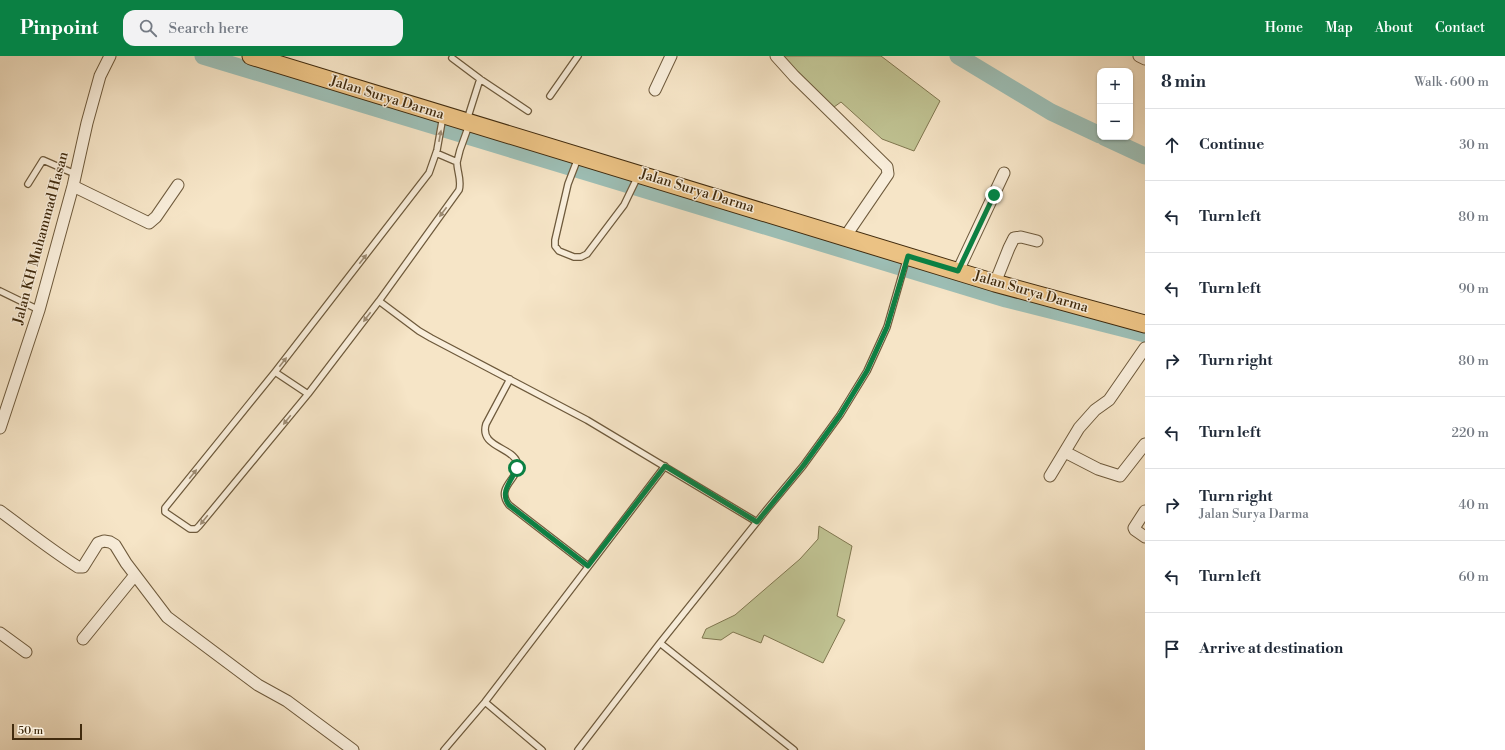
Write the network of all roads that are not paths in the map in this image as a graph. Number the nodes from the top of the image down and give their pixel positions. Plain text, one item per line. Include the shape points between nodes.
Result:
1 (110, 56) edge
2 (251, 56) edge
3 (578, 56) edge
4 (671, 56) edge
5 (776, 56) edge
6 (1139, 56) edge
7 (452, 58) dead end
8 (1145, 59) edge
9 (286, 61) edge
10 (480, 79) junction
11 (655, 90) dead end
12 (550, 96) dead end
13 (528, 111) dead end
14 (443, 119) junction
15 (467, 125) junction
16 (436, 152) junction
17 (577, 159) junction
18 (457, 162) junction
19 (1004, 173) dead end
20 (75, 174) junction
21 (638, 176) junction
22 (28, 184) dead end
23 (178, 185) dead end
24 (73, 186) junction
25 (845, 237) junction
26 (1037, 241) dead end
27 (907, 258) junction
28 (958, 271) junction
29 (995, 282) junction
30 (0, 291) edge
31 (379, 301) junction
32 (39, 310) junction
33 (1145, 324) edge
34 (1145, 348) edge
35 (275, 372) junction
36 (510, 379) junction
37 (308, 394) junction
38 (0, 428) edge
39 (1145, 444) edge
40 (1065, 452) junction
41 (665, 466) junction
42 (1050, 476) dead end
43 (0, 511) edge
44 (1145, 511) edge
45 (757, 522) junction
46 (1145, 537) edge
47 (588, 566) junction
48 (135, 575) junction
49 (0, 633) edge
50 (83, 639) dead end
51 (660, 643) junction
52 (26, 652) dead end
53 (485, 702) junction
54 (353, 750) edge
55 (444, 750) edge
56 (542, 750) edge
57 (578, 750) edge
58 (794, 750) edge

1 - 20 street, Jalan KH Muhammad Hasan via 100,76 86,123
2 - 9 main road, Jalan Surya Darma
3 - 12 lane
4 - 11 street
5 - 25 street via 887,167 888,174
6 - 8 street
7 - 10 lane
9 - 14 main road, Jalan Surya Darma
10 - 13 lane
10 - 15 lane
14 - 15 main road, Jalan Surya Darma
16 -> 14 lane
15 - 17 main road, Jalan Surya Darma
15 - 18 lane
16 - 18 lane
35 -> 16 lane via 428,173
17 - 21 main road, Jalan Surya Darma
17 - 21 lane via 568,184 555,240 555,246 559,251 574,257 587,254 624,205
18 -> 31 lane via 459,190
19 - 28 street
20 - 22 lane via 43,160
20 - 24 street, Jalan KH Muhammad Hasan
21 - 25 main road, Jalan Surya Darma
23 - 24 street via 156,217 148,223
24 - 32 street, Jalan KH Muhammad Hasan
25 - 27 main road, Jalan Surya Darma
26 - 29 street via 1014,238
27 - 28 main road, Jalan Surya Darma
27 - 45 lane via 887,327 867,371 840,415 803,466
28 - 29 main road, Jalan Surya Darma
29 - 33 main road, Jalan Surya Darma
30 - 32 lane
31 - 36 lane via 425,334
31 -> 37 lane
32 - 38 street, Jalan KH Muhammad Hasan
34 - 40 street via 1109,400 1095,410 1079,428
35 - 37 lane
37 -> 35 lane via 200,526 196,530 190,530 165,512 165,508
36 - 41 lane
36 - 47 lane via 484,430 485,435 517,462 515,473 506,487 506,500 509,505
39 - 40 street via 1120,476 1098,469
40 - 42 street
41 - 45 lane
41 - 47 lane
43 - 48 street via 80,568 98,543 110,542 115,545
44 - 46 street via 1134,528
45 - 51 lane
47 - 53 lane
48 - 50 street
48 - 54 street via 167,617 258,685 287,701
49 - 52 street
51 - 57 lane
51 - 58 lane
53 - 55 lane
53 - 56 lane

